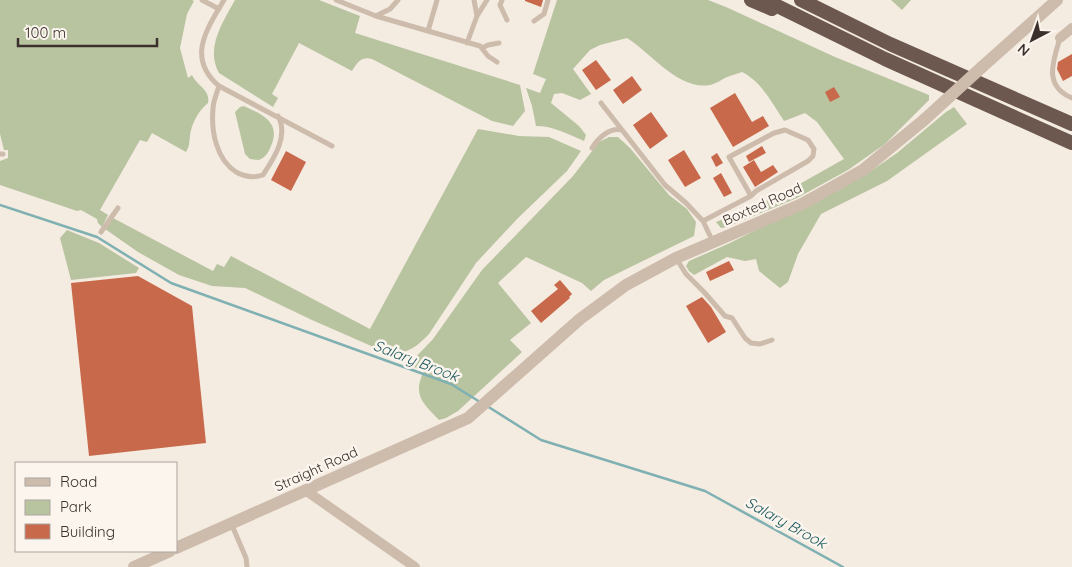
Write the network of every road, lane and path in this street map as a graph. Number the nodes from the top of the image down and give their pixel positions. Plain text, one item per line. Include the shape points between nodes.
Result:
1 (202, 0) edge
2 (224, 0) edge
3 (336, 0) edge
4 (398, 0) edge
5 (437, 0) edge
6 (474, 0) edge
7 (486, 0) edge
8 (502, 0) edge
9 (548, 0) edge
10 (752, 0) edge
11 (765, 0) edge
12 (801, 0) edge
13 (811, 0) edge
14 (1057, 0) edge
15 (219, 9) junction
16 (376, 16) junction
17 (477, 16) junction
18 (506, 20) dead end
19 (534, 21) dead end
20 (1072, 28) edge
21 (428, 31) junction
22 (1060, 38) joint
23 (467, 43) junction
24 (499, 43) dead end
25 (890, 44) junction
26 (481, 47) junction
27 (885, 59) junction
28 (497, 62) dead end
29 (219, 86) junction
30 (1072, 98) edge
31 (601, 103) dead end
32 (277, 116) junction
33 (1072, 124) edge
34 (622, 130) junction
35 (1072, 143) edge
36 (332, 146) dead end
37 (592, 148) dead end
38 (751, 196) junction
39 (118, 208) dead end
40 (703, 221) junction
41 (101, 232) dead end
42 (713, 242) junction
43 (676, 258) junction
44 (772, 340) dead end
45 (468, 418) joint
46 (305, 490) junction
47 (230, 523) junction
48 (178, 547) edge
49 (168, 552) edge
50 (134, 567) edge
51 (247, 567) edge
52 (415, 567) edge

1 - 15 lane
2 - 15 lane
3 - 16 lane
4 - 16 lane via 390,9
5 - 21 lane
6 - 17 lane
7 - 17 lane
8 - 18 lane via 500,5
9 - 19 lane via 544,14
10 - 27 highway
11 - 27 highway
12 - 25 highway
13 - 25 highway
14 - 42 street, Boxted Road, bridge via 924,120 863,170 802,204
15 - 29 lane via 206,33 201,58 205,71
16 - 21 lane
17 - 23 lane
20 - 22 street
21 - 23 lane
22 - 30 lane via 1051,65 1054,83 1064,95
23 - 26 lane
24 - 26 lane
25 - 33 highway
26 - 28 lane
27 - 35 highway
29 - 32 lane
29 - 32 lane via 213,108 218,154 228,166 244,176 263,175 271,163 282,139 283,125
31 - 34 lane
32 - 36 lane
34 - 37 lane via 602,136
34 - 40 lane via 664,185
38 - 38 lane via 729,158 785,130 808,140 814,149 813,156
38 - 40 lane
39 - 41 lane
40 - 42 lane
42 - 43 street, Boxted Road
43 - 44 lane via 686,274 725,316 732,318 745,338 760,344
43 - 45 street, Boxted Road via 626,285 580,319
45 - 46 street, Straight Road
46 - 47 street, Straight Road
46 - 52 street
47 - 48 street, Straight Road
47 - 51 lane
49 - 50 street

